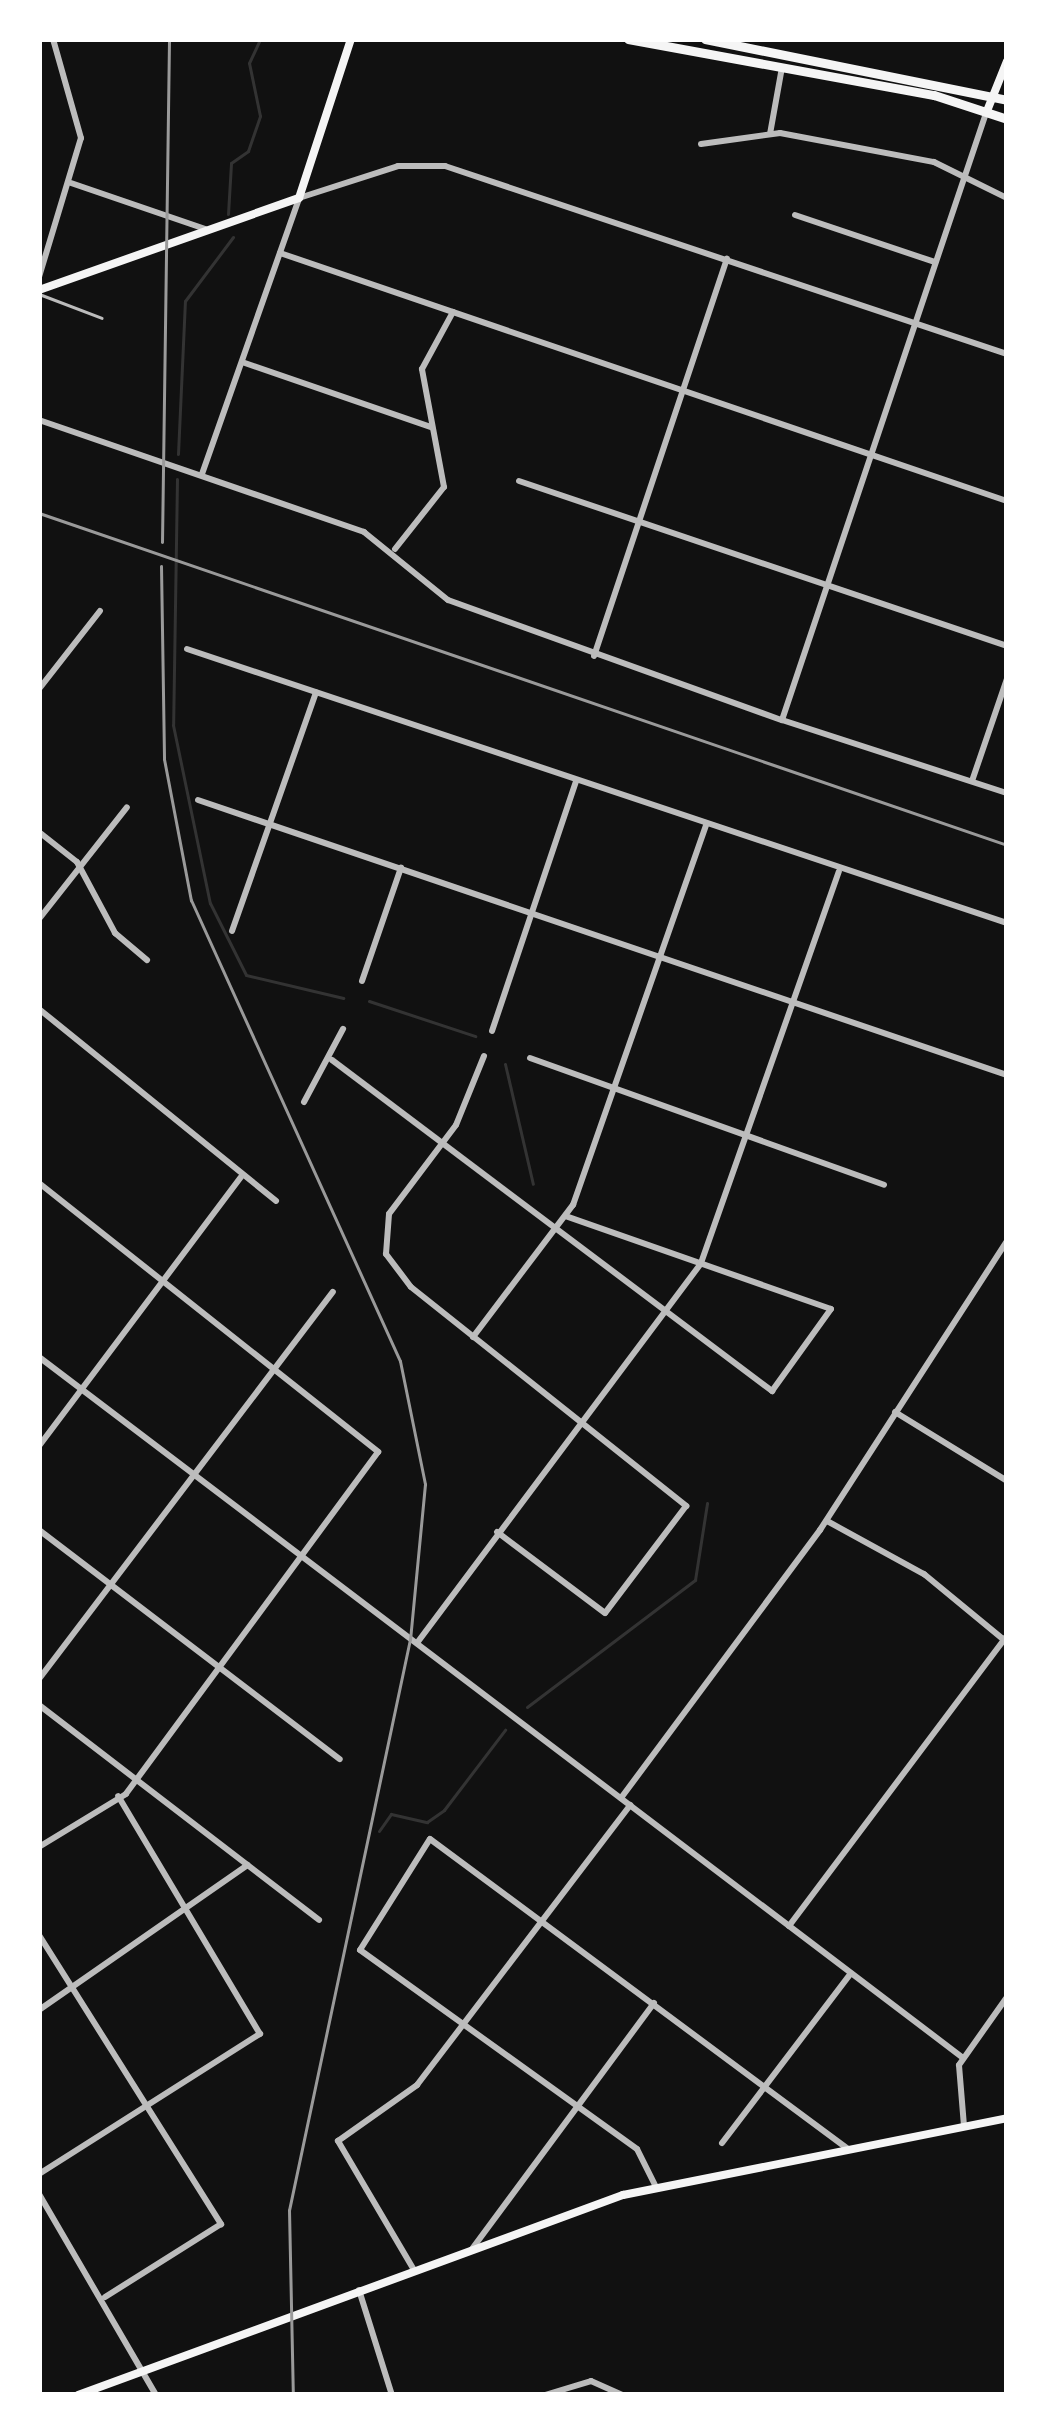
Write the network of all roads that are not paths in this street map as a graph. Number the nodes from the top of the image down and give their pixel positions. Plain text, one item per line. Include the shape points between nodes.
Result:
1 (53, 39) edge
2 (351, 39) edge
3 (628, 39) edge
4 (704, 39) edge
5 (784, 53) junction
6 (1007, 62) edge
7 (782, 69) junction
8 (993, 94) junction
9 (1007, 100) edge
10 (987, 111) junction
11 (1007, 119) edge
12 (770, 134) junction
13 (701, 144) dead end
14 (966, 173) junction
15 (71, 183) junction
16 (299, 198) junction
17 (1007, 198) edge
18 (795, 215) dead end
19 (208, 230) junction
20 (280, 253) junction
21 (727, 259) junction
22 (935, 262) junction
23 (39, 277) edge
24 (39, 292) edge
25 (453, 312) junction
26 (102, 318) dead end
27 (916, 323) junction
28 (1007, 354) edge
29 (242, 362) junction
30 (682, 390) junction
31 (39, 420) edge
32 (431, 427) junction
33 (871, 457) junction
34 (202, 474) junction
35 (518, 481) dead end
36 (1007, 501) edge
37 (640, 524) junction
38 (395, 549) junction
39 (827, 585) junction
40 (100, 611) dead end
41 (1007, 646) edge
42 (188, 650) dead end
43 (594, 656) junction
44 (1007, 679) edge
45 (39, 689) edge
46 (316, 692) junction
47 (782, 720) junction
48 (576, 782) junction
49 (972, 782) junction
50 (1007, 793) edge
51 (197, 800) dead end
52 (127, 807) dead end
53 (269, 824) junction
54 (706, 825) junction
55 (39, 832) edge
56 (80, 867) junction
57 (401, 868) junction
58 (839, 872) junction
59 (531, 913) junction
60 (39, 919) edge
61 (1007, 923) edge
62 (232, 931) dead end
63 (662, 957) junction
64 (147, 960) dead end
65 (362, 981) dead end
66 (795, 1002) junction
67 (39, 1010) edge
68 (343, 1029) dead end
69 (492, 1031) dead end
70 (484, 1056) dead end
71 (530, 1058) dead end
72 (332, 1060) junction
73 (1007, 1075) edge
74 (617, 1088) junction
75 (304, 1102) dead end
76 (749, 1133) junction
77 (444, 1144) junction
78 (241, 1177) junction
79 (39, 1183) edge
80 (884, 1184) dead end
81 (276, 1201) dead end
82 (566, 1216) junction
83 (556, 1228) junction
84 (1007, 1241) edge
85 (701, 1263) junction
86 (164, 1279) junction
87 (333, 1292) dead end
88 (666, 1311) junction
89 (473, 1337) junction
90 (39, 1357) edge
91 (276, 1364) junction
92 (82, 1389) junction
93 (895, 1412) junction
94 (582, 1421) junction
95 (39, 1446) edge
96 (194, 1474) junction
97 (1007, 1481) edge
98 (826, 1521) junction
99 (39, 1530) edge
100 (497, 1532) junction
101 (303, 1557) junction
102 (110, 1583) junction
103 (1006, 1640) edge
104 (417, 1643) junction
105 (220, 1668) junction
106 (39, 1679) edge
107 (39, 1706) edge
108 (340, 1759) dead end
109 (137, 1780) junction
110 (118, 1796) junction
111 (621, 1798) junction
112 (630, 1805) junction
113 (39, 1847) edge
114 (248, 1864) junction
115 (189, 1915) junction
116 (543, 1919) junction
117 (319, 1920) dead end
118 (789, 1926) junction
119 (39, 1935) edge
120 (851, 1973) junction
121 (73, 1989) junction
122 (1007, 1997) edge
123 (654, 2003) junction
124 (39, 2010) edge
125 (462, 2026) junction
126 (962, 2057) junction
127 (764, 2085) junction
128 (147, 2106) junction
129 (576, 2108) junction
130 (1007, 2118) edge
131 (964, 2126) junction
132 (722, 2143) dead end
133 (848, 2149) junction
134 (39, 2174) edge
135 (656, 2187) junction
136 (39, 2194) edge
137 (472, 2248) junction
138 (414, 2270) junction
139 (359, 2290) junction
140 (105, 2297) junction
141 (146, 2368) junction
142 (78, 2395) edge
143 (156, 2395) edge
144 (392, 2395) edge
145 (545, 2395) edge
146 (622, 2395) edge

1 - 15 street via 80,123
2 - 16 main road
3 - 7 highway
4 - 5 highway
5 - 7 street
5 - 8 highway
6 - 8 main road
7 - 10 highway
7 - 12 street
8 - 9 highway
8 - 10 main road
10 - 11 highway
10 - 14 street
12 - 13 street
12 - 14 street
14 - 17 street
14 - 22 street
15 - 19 street
15 - 23 street
16 - 19 main road
16 - 20 street
16 - 21 street via 404,165 445,166
18 - 22 street
19 - 24 main road
20 - 25 street
20 - 29 street
21 - 27 street
21 - 30 street
22 - 27 street
24 - 26 lane
25 - 30 street
25 - 32 street via 422,369
27 - 28 street
27 - 33 street
29 - 32 street
29 - 34 street
30 - 33 street
30 - 37 street
31 - 34 street
32 - 38 street via 442,495
33 - 36 street
33 - 39 street
34 - 38 street
35 - 37 street
37 - 39 street
37 - 43 street
38 - 43 street via 448,600
39 - 41 street
39 - 47 street
40 - 45 street
42 - 46 street
43 - 47 street
44 - 49 street
46 - 48 street
46 - 53 street
47 - 49 street
48 - 54 street
48 - 59 street
49 - 50 street
51 - 53 street
52 - 56 street
53 - 57 street
53 - 62 street
54 - 58 street
54 - 63 street
55 - 56 street
56 - 60 street
56 - 64 street via 115,933
57 - 59 street
57 - 65 street
58 - 61 street
58 - 66 street
59 - 63 street
59 - 69 street
63 - 66 street
63 - 74 street
66 - 73 street
66 - 76 street
67 - 78 street via 231,1155
68 - 72 street
70 - 77 street
71 - 74 street
72 - 75 street
72 - 77 street
74 - 76 street
74 - 82 street
76 - 80 street
76 - 85 street
77 - 83 street
77 - 89 street via 388,1214 386,1254
78 - 81 street
78 - 86 street
79 - 86 street
82 - 83 street
82 - 85 street
83 - 88 street
83 - 89 street
84 - 93 street
85 - 88 street
85 - 88 street via 831,1309 772,1390
86 - 91 street
86 - 92 street
87 - 91 street
88 - 94 street
89 - 94 street
90 - 92 street
91 - 96 street
91 - 101 street via 372,1440 377,1459
92 - 95 street
92 - 96 street
93 - 97 street
93 - 98 street
94 - 100 street
94 - 100 street via 686,1506 605,1613
96 - 101 street
96 - 102 street
98 - 103 street via 924,1574
98 - 111 street
99 - 102 street
100 - 104 street
101 - 104 street
101 - 105 street
102 - 105 street
102 - 106 street
103 - 118 street
104 - 111 street
105 - 108 street
105 - 109 street
107 - 109 street
109 - 110 street
109 - 114 street
110 - 113 street
110 - 115 street
111 - 112 street
112 - 116 street
112 - 118 street
114 - 115 street
114 - 117 street
115 - 121 street
115 - 128 street via 260,2034
116 - 123 street
116 - 125 street
116 - 125 street via 435,1838 358,1946
118 - 120 street
119 - 121 street
120 - 126 street
120 - 127 street
121 - 124 street
121 - 128 street
122 - 126 street
123 - 127 street
123 - 129 street
125 - 129 street
125 - 138 street via 408,2095 337,2144
126 - 131 street
127 - 132 street
127 - 133 street
128 - 134 street
128 - 140 street via 221,2224
129 - 135 street via 637,2149
129 - 137 street
130 - 131 main road
131 - 133 main road
133 - 135 main road
135 - 137 main road
136 - 140 street
137 - 138 main road
138 - 139 main road
139 - 141 main road
139 - 144 street
140 - 141 street
141 - 142 main road
141 - 143 street
145 - 146 street via 591,2380

